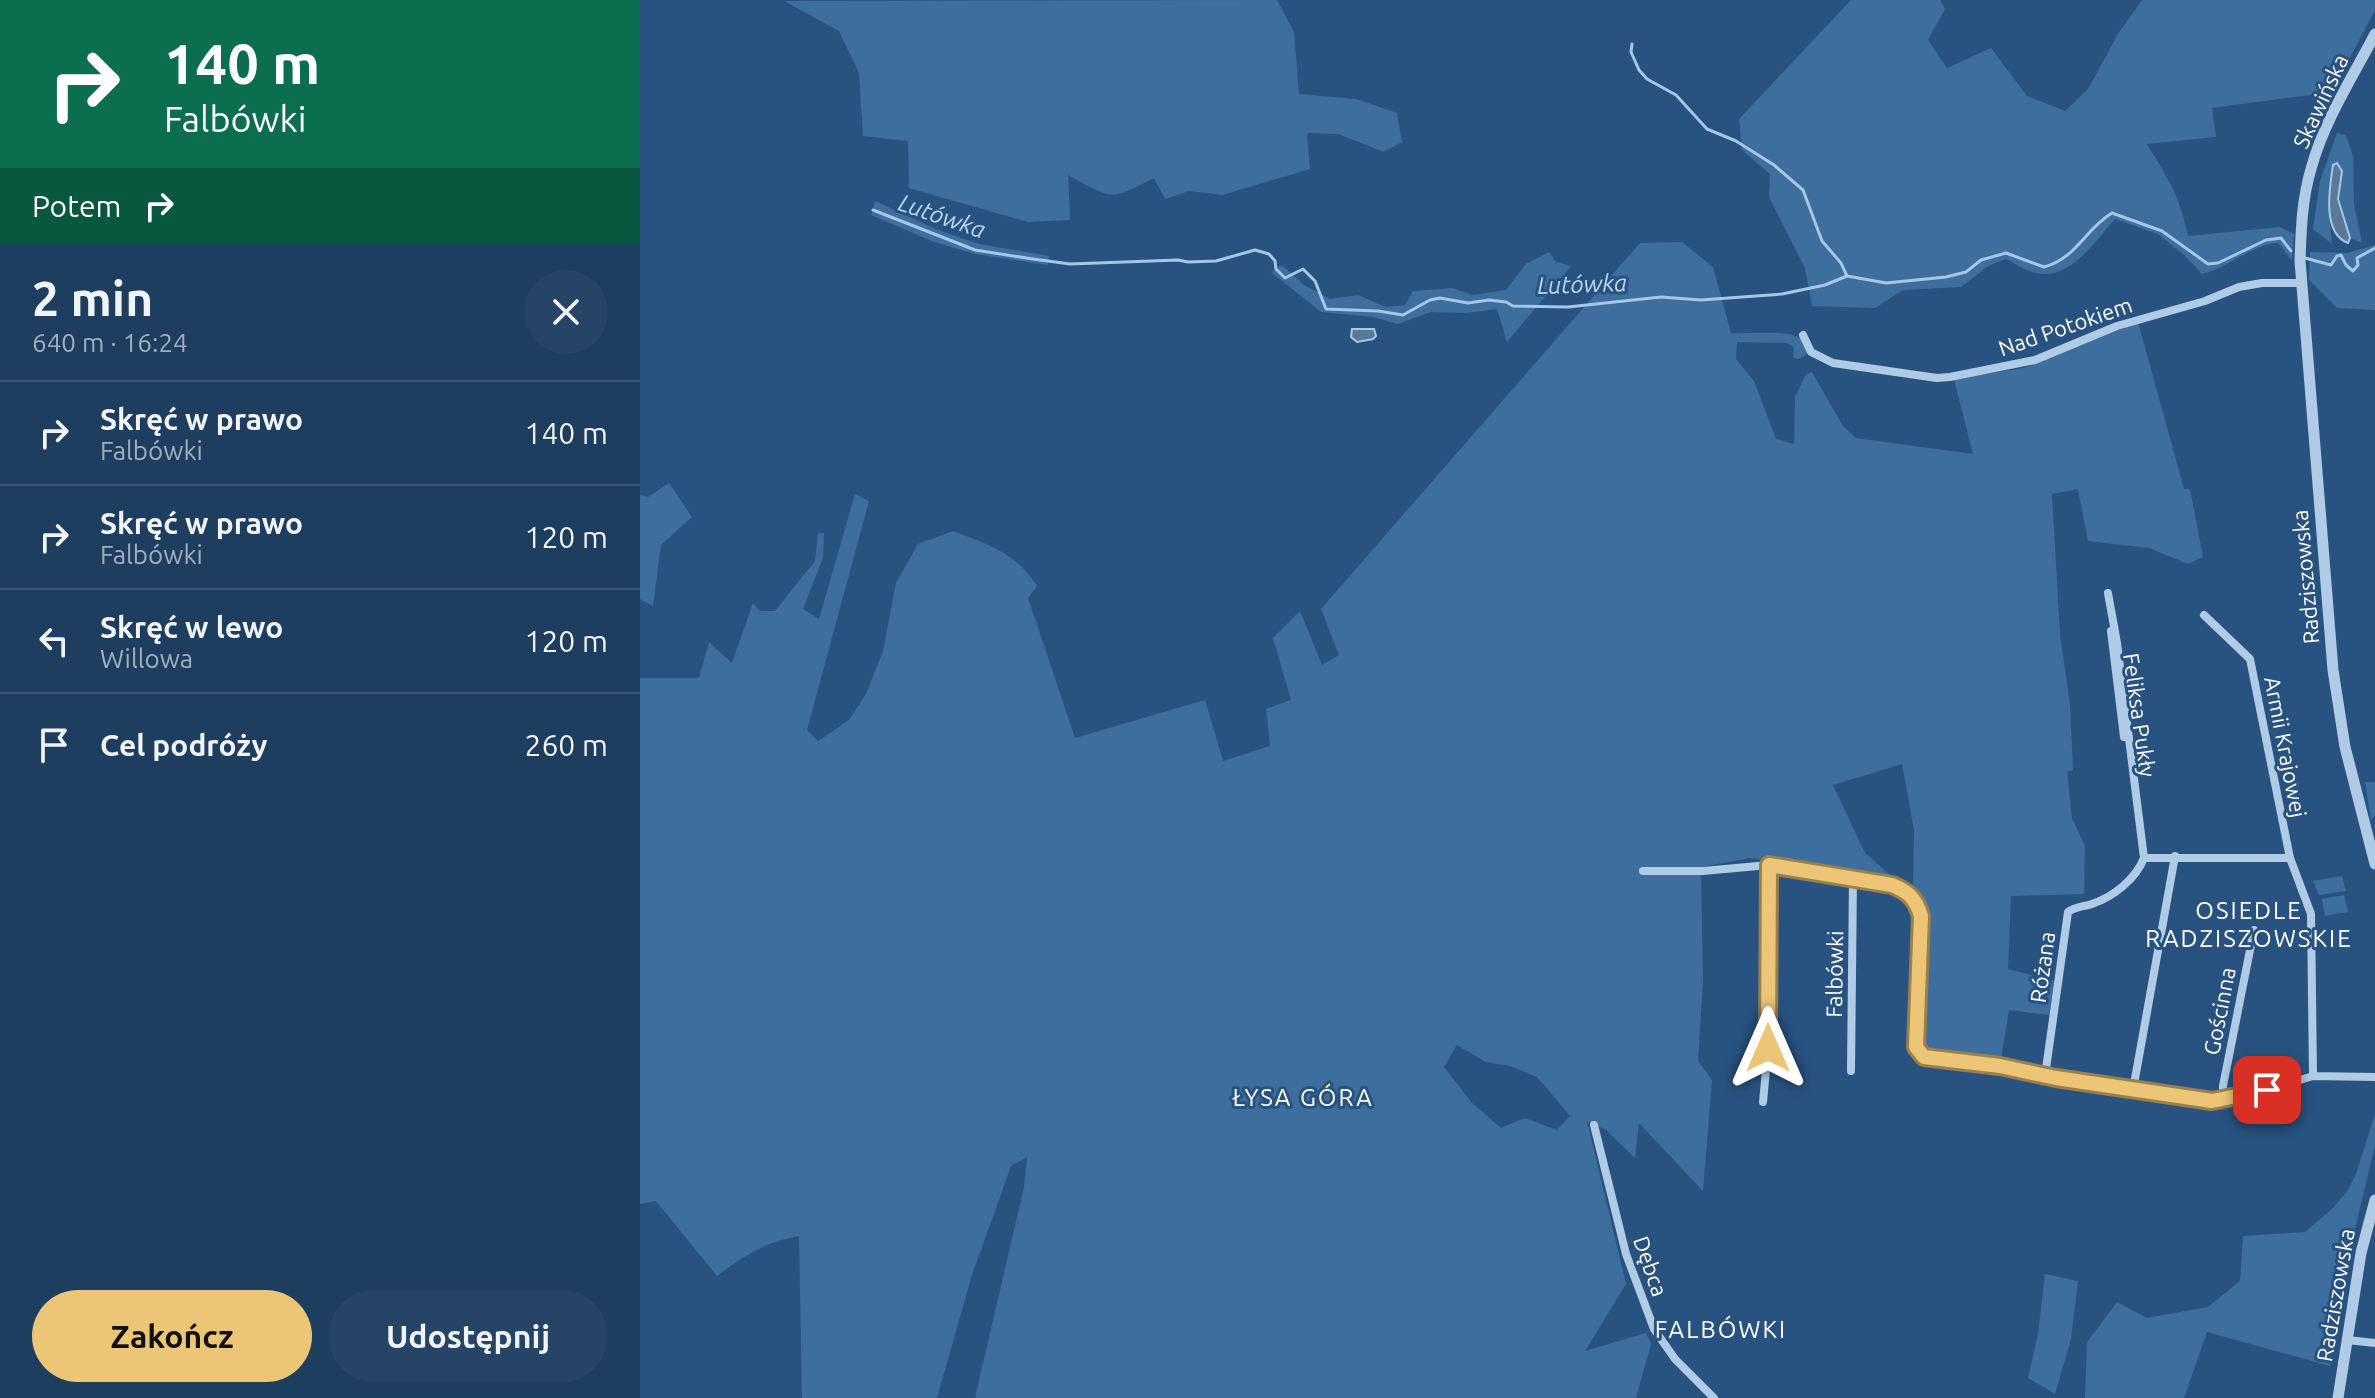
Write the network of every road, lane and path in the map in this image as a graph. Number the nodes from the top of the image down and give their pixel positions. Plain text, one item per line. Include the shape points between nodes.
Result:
1 (2375, 34) edge
2 (2301, 283) junction
3 (1803, 335) dead end
4 (2108, 593) dead end
5 (2204, 615) dead end
6 (2175, 856) junction
7 (2144, 858) junction
8 (2290, 858) junction
9 (2375, 864) edge
10 (1769, 865) junction
11 (1643, 871) dead end
12 (1853, 877) junction
13 (2254, 930) dead end
14 (1851, 1071) dead end
15 (2045, 1076) junction
16 (2313, 1076) junction
17 (2375, 1077) edge
18 (2133, 1090) junction
19 (2223, 1099) junction
20 (1763, 1102) dead end
21 (1594, 1125) dead end
22 (2375, 1200) edge
23 (2347, 1340) junction
24 (2375, 1343) edge
25 (1714, 1398) edge
26 (2338, 1398) edge

1 - 2 street, Skawińska via 2311,168 2301,230
2 - 3 street, Nad Potokiem via 2239,287 2117,326 2035,360 1950,377 1833,363 1811,352
2 - 9 street, Radziszowska via 2333,670 2345,747
4 - 7 street, Feliksa Pukły
5 - 8 street, Armii Krajowej via 2250,659
6 - 7 street
6 - 8 street
6 - 18 street
7 - 15 street, Różana via 2126,884 2101,901 2068,912
8 - 16 street, Armii Krajowej via 2311,914
10 - 11 street
10 - 12 street
10 - 20 street
12 - 14 street, Falbówki
12 - 15 street via 1892,885 1917,901 1921,916 1916,1047 1924,1057
13 - 19 street, Gościnna
15 - 18 street
16 - 17 street
16 - 19 street
18 - 19 street
21 - 25 street, Dębca via 1626,1254 1654,1329
22 - 23 street, Radziszowska
23 - 24 street
23 - 26 street, Radziszowska

